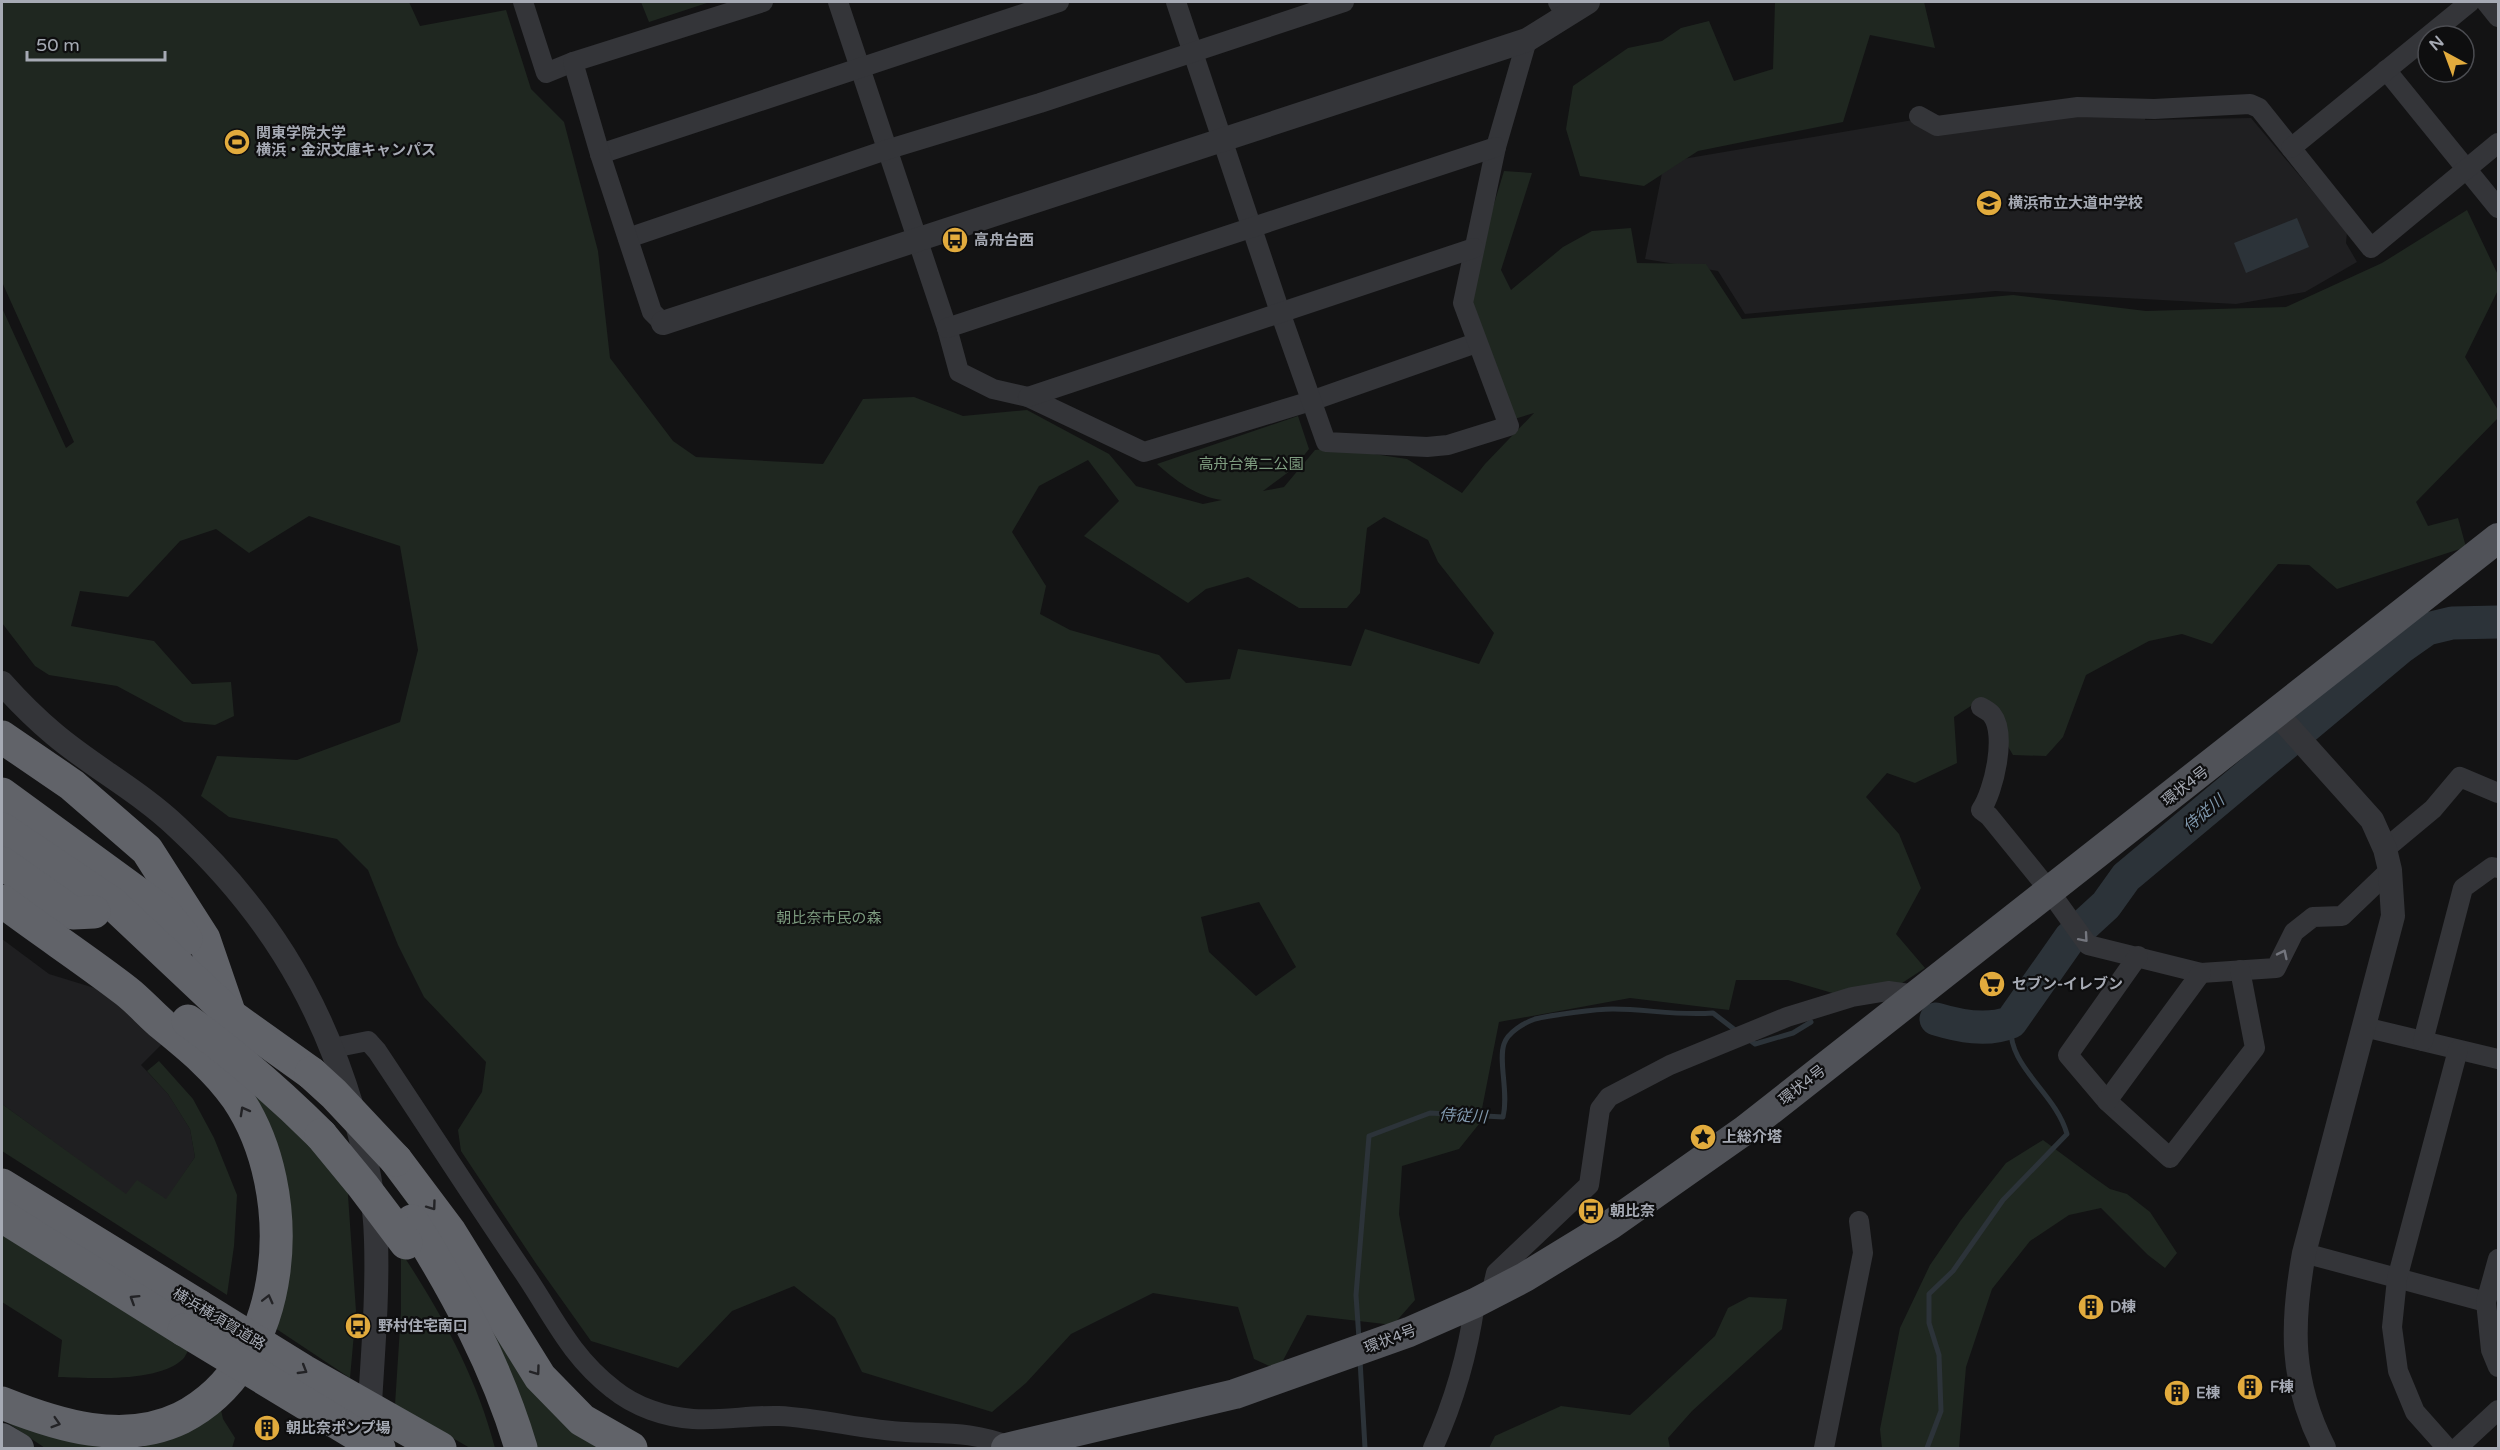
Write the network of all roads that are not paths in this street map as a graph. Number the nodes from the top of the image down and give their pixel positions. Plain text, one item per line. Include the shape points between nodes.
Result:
1 (524, 2) edge
2 (764, 2) edge
3 (838, 2) edge
4 (1059, 2) edge
5 (1176, 2) edge
6 (1344, 2) edge
7 (1588, 2) edge
8 (2469, 2) edge
9 (2486, 2) edge
10 (1562, 8) edge
11 (2499, 17) edge
12 (1527, 40) junction
13 (1192, 51) junction
14 (573, 62) junction
15 (859, 68) junction
16 (2386, 70) junction
17 (1919, 116) dead end
18 (1223, 140) junction
19 (2499, 143) edge
20 (1496, 147) junction
21 (2291, 148) junction
22 (886, 150) junction
23 (600, 154) junction
24 (2467, 169) junction
25 (2499, 208) edge
26 (1252, 229) junction
27 (628, 238) junction
28 (917, 241) junction
29 (1474, 248) junction
30 (1280, 312) junction
31 (663, 323) joint
32 (947, 328) junction
33 (1476, 343) junction
34 (1028, 397) junction
35 (1311, 401) junction
36 (2499, 538) edge
37 (2, 684) edge
38 (1981, 707) dead end
39 (2276, 712) junction
40 (2, 737) edge
41 (2, 754) edge
42 (2, 775) edge
43 (2499, 793) edge
44 (2, 794) edge
45 (2, 811) edge
46 (2, 829) edge
47 (2, 848) edge
48 (154, 860) junction
49 (2387, 860) junction
50 (2, 863) edge
51 (2499, 868) edge
52 (2, 882) edge
53 (2048, 892) junction
54 (2, 901) edge
55 (94, 912) junction
56 (2, 921) edge
57 (145, 922) junction
58 (2138, 956) junction
59 (2241, 970) junction
60 (2201, 973) junction
61 (104, 975) junction
62 (217, 978) junction
63 (1917, 995) junction
64 (232, 1015) junction
65 (2364, 1027) junction
66 (2423, 1041) junction
67 (333, 1048) junction
68 (2458, 1050) junction
69 (2499, 1059) edge
70 (2107, 1101) junction
71 (324, 1126) junction
72 (2, 1167) edge
73 (2, 1185) edge
74 (2, 1216) edge
75 (1859, 1221) dead end
76 (409, 1232) junction
77 (2304, 1252) junction
78 (2499, 1259) edge
79 (148, 1276) junction
80 (2397, 1279) junction
81 (1483, 1299) junction
82 (2486, 1302) junction
83 (191, 1318) junction
84 (2499, 1367) edge
85 (2, 1402) edge
86 (2499, 1410) edge
87 (2, 1438) edge
88 (1009, 1448) edge
89 (19, 1449) edge
90 (367, 1449) edge
91 (379, 1449) edge
92 (440, 1449) edge
93 (505, 1449) edge
94 (521, 1449) edge
95 (631, 1449) edge
96 (1433, 1449) edge
97 (1824, 1449) edge
98 (2324, 1449) edge
99 (2447, 1449) edge
100 (2457, 1449) edge

1 - 14 street via 546,73
2 - 14 street
3 - 15 street
4 - 15 street
5 - 13 street
6 - 13 street
7 - 10 street
8 - 16 street
9 - 11 street
10 - 12 street
12 - 18 street
12 - 20 street
13 - 18 street
13 - 22 street
14 - 23 street
15 - 22 street
15 - 23 street
16 - 21 street
16 - 24 street
17 - 21 street via 1937,126 2079,107 2154,109 2250,104 2259,108
18 - 26 street
18 - 28 street
19 - 24 street
20 - 26 street
20 - 29 street
21 - 24 street via 2371,248
22 - 27 street
22 - 28 street
23 - 27 street
24 - 25 street
26 - 30 street
26 - 32 street
27 - 31 street via 652,312
28 - 31 street
28 - 32 street
29 - 30 street
29 - 33 street via 1463,303
30 - 34 street
30 - 35 street
32 - 34 street via 959,372 993,389
33 - 35 street
33 - 35 street via 1509,426 1448,445 1427,447 1326,442
34 - 35 street via 1144,452
36 - 39 main road, 環状4号
37 - 67 street via 54,735 135,792 215,864 287,957
38 - 53 street via 1993,715 1998,758 1988,800 1981,810
39 - 49 street via 2372,820
39 - 53 main road, 環状4号
40 - 48 highway via 72,785
41 - 48 highway
42 - 57 highway via 128,863
43 - 49 street via 2460,777
44 - 57 highway
45 - 57 highway via 108,885
46 - 57 highway
47 - 55 highway
48 - 62 highway via 204,939
59 -> 49 street via 2276,968 2294,932 2313,917 2342,916
49 - 65 street via 2393,916
50 - 55 highway via 73,913
51 - 66 street via 2492,867 2463,888
52 - 61 highway via 58,924
53 -> 58 street via 2088,945
53 - 63 main road, 環状4号
54 - 61 highway
55 - 57 highway via 102,918
56 - 61 highway via 61,963
57 - 62 highway via 165,913
57 - 64 highway
58 - 60 street
58 - 70 street via 2068,1055
59 - 60 street
59 - 70 street via 2255,1048 2170,1158
60 - 70 street
61 - 71 highway via 171,1009
85 -> 61 highway via 76,1428 117,1431 180,1418 231,1378 249,1352 272,1283 277,1247 276,1203 254,1128 216,1072
62 - 64 highway
63 - 81 main road, 環状4号 via 1745,1130 1620,1218
63 - 81 street via 1888,991 1852,997 1787,1017 1670,1065 1609,1097 1600,1109 1589,1185 1496,1273
64 - 71 highway
64 -> 95 highway, bridge via 311,1072 396,1160 450,1232 540,1377 582,1420
65 - 66 street
65 - 77 street
66 - 68 street
67 - 88 street via 368,1041 377,1051 566,1342 615,1391 663,1414 691,1419 778,1416 904,1432 963,1433 987,1437
67 - 90 street via 361,1136 376,1239
68 - 69 street
68 - 80 street
71 - 76 highway, bridge via 363,1186
72 - 79 highway
73 - 79 highway, 横浜横須賀道路
83 -> 74 highway, 横浜横須賀道路
75 - 97 street via 1863,1253
76 - 93 highway via 481,1382
76 - 94 highway via 441,1268 469,1319 495,1375
77 - 80 street
77 - 98 street via 2295,1301 2296,1365 2310,1420
78 - 82 street
79 - 83 highway, 横浜横須賀道路
80 - 82 street
80 - 99 street via 2392,1327 2398,1371 2415,1412
81 - 88 main road, 環状4号 via 1409,1332 1235,1394
81 - 96 street via 1449,1413
82 - 84 street via 2492,1350
83 - 91 highway, 横浜横須賀道路, bridge
83 -> 92 highway, 横浜横須賀道路, bridge via 304,1371
86 - 100 street
87 - 89 main road

